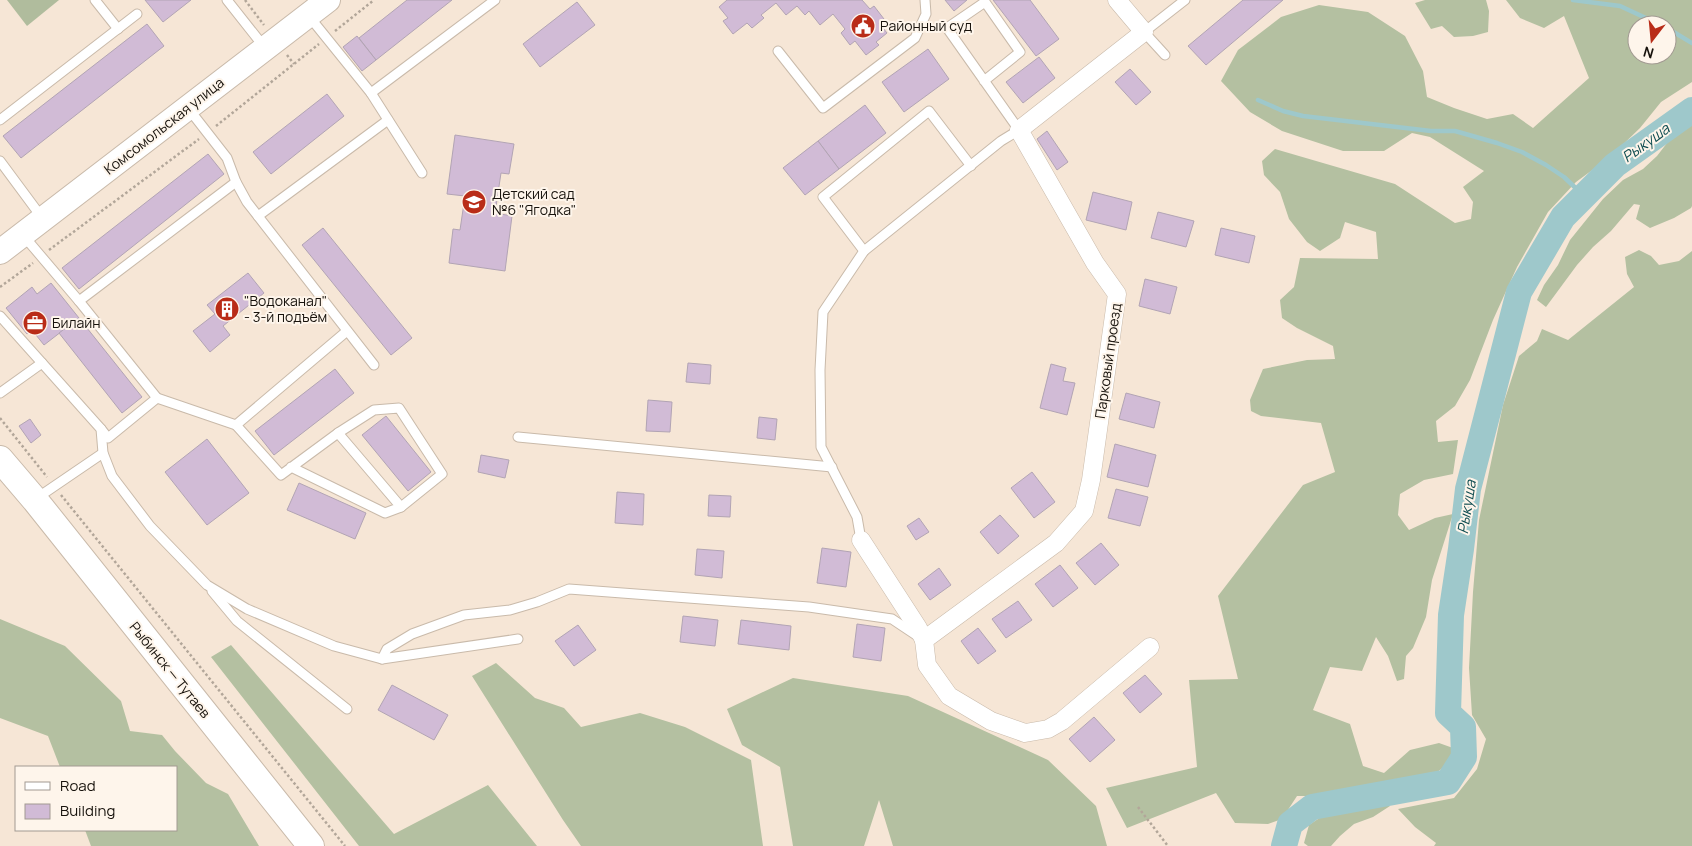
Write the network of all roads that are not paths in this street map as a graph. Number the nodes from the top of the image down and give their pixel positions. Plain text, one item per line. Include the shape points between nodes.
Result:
1 (95, 0) edge
2 (227, 0) edge
3 (328, 0) edge
4 (495, 0) edge
5 (925, 0) edge
6 (1117, 0) edge
7 (1185, 0) edge
8 (235, 4) edge
9 (136, 14) dead end
10 (308, 15) junction
11 (118, 29) junction
12 (1144, 32) junction
13 (265, 48) junction
14 (778, 51) dead end
15 (1165, 55) dead end
16 (984, 81) junction
17 (371, 93) junction
18 (188, 108) junction
19 (0, 120) edge
20 (388, 120) junction
21 (1019, 130) junction
22 (0, 161) edge
23 (971, 166) junction
24 (422, 172) dead end
25 (236, 182) junction
26 (258, 216) junction
27 (43, 219) junction
28 (23, 235) junction
29 (864, 251) junction
30 (0, 252) edge
31 (79, 301) junction
32 (0, 316) edge
33 (347, 331) junction
34 (42, 364) junction
35 (374, 365) dead end
36 (0, 393) edge
37 (157, 398) junction
38 (236, 425) junction
39 (101, 429) junction
40 (338, 433) junction
41 (518, 438) dead end
42 (0, 451) edge
43 (103, 453) junction
44 (0, 459) edge
45 (291, 467) junction
46 (832, 467) junction
47 (40, 493) junction
48 (401, 507) junction
49 (861, 540) joint
50 (207, 585) junction
51 (518, 639) dead end
52 (924, 640) junction
53 (1150, 647) dead end
54 (382, 659) junction
55 (347, 709) dead end
56 (311, 846) edge

1 - 11 lane
2 - 8 lane
3 - 10 main road, Комсомольская улица
4 - 17 lane
5 - 14 lane via 926,14 915,38 823,108
6 - 12 street
7 - 12 lane
8 - 13 lane
9 - 11 lane
10 - 13 main road, Комсомольская улица
10 - 17 lane
11 - 19 lane
12 - 15 lane
12 - 21 street
13 - 18 main road, Комсомольская улица
16 - 16 lane via 947,28 985,2 1020,52
16 - 21 lane
17 - 20 lane
18 - 25 lane via 227,158
18 - 27 main road, Комсомольская улица
20 - 24 lane
20 - 26 lane
21 - 23 lane
21 - 52 street, Парковый проезд via 1095,263 1117,294 1091,480 1084,511 1056,543
22 - 27 lane
23 - 29 lane
23 - 29 lane via 929,111 823,197
25 - 26 lane
25 - 31 lane
26 - 33 lane
27 - 28 main road, Комсомольская улица
28 - 30 main road, Комсомольская улица
28 - 31 lane
29 - 46 lane via 823,312 821,447
31 - 37 lane
32 - 34 lane
33 - 35 lane
33 - 38 lane
34 - 36 lane
34 - 39 lane
37 - 38 lane
37 - 39 lane via 108,438
38 - 45 lane via 281,475
39 - 43 lane
40 - 45 lane
40 - 48 lane
40 - 48 lane via 374,410 399,408 442,474
41 - 46 lane
42 - 47 main road
43 - 47 lane
43 - 50 lane via 112,476 150,526
44 - 47 main road
45 - 48 lane via 385,513
46 - 49 lane via 857,518
47 - 56 main road, Рыбинск — Тутаев
49 - 52 street
50 - 54 lane via 247,609 334,646
50 - 55 lane via 238,621
51 - 54 lane
52 - 53 street via 927,665 949,696 991,722 1025,733 1048,729 1062,721
52 - 54 lane via 892,619 837,611 569,589 510,610 464,615 412,634 387,649

